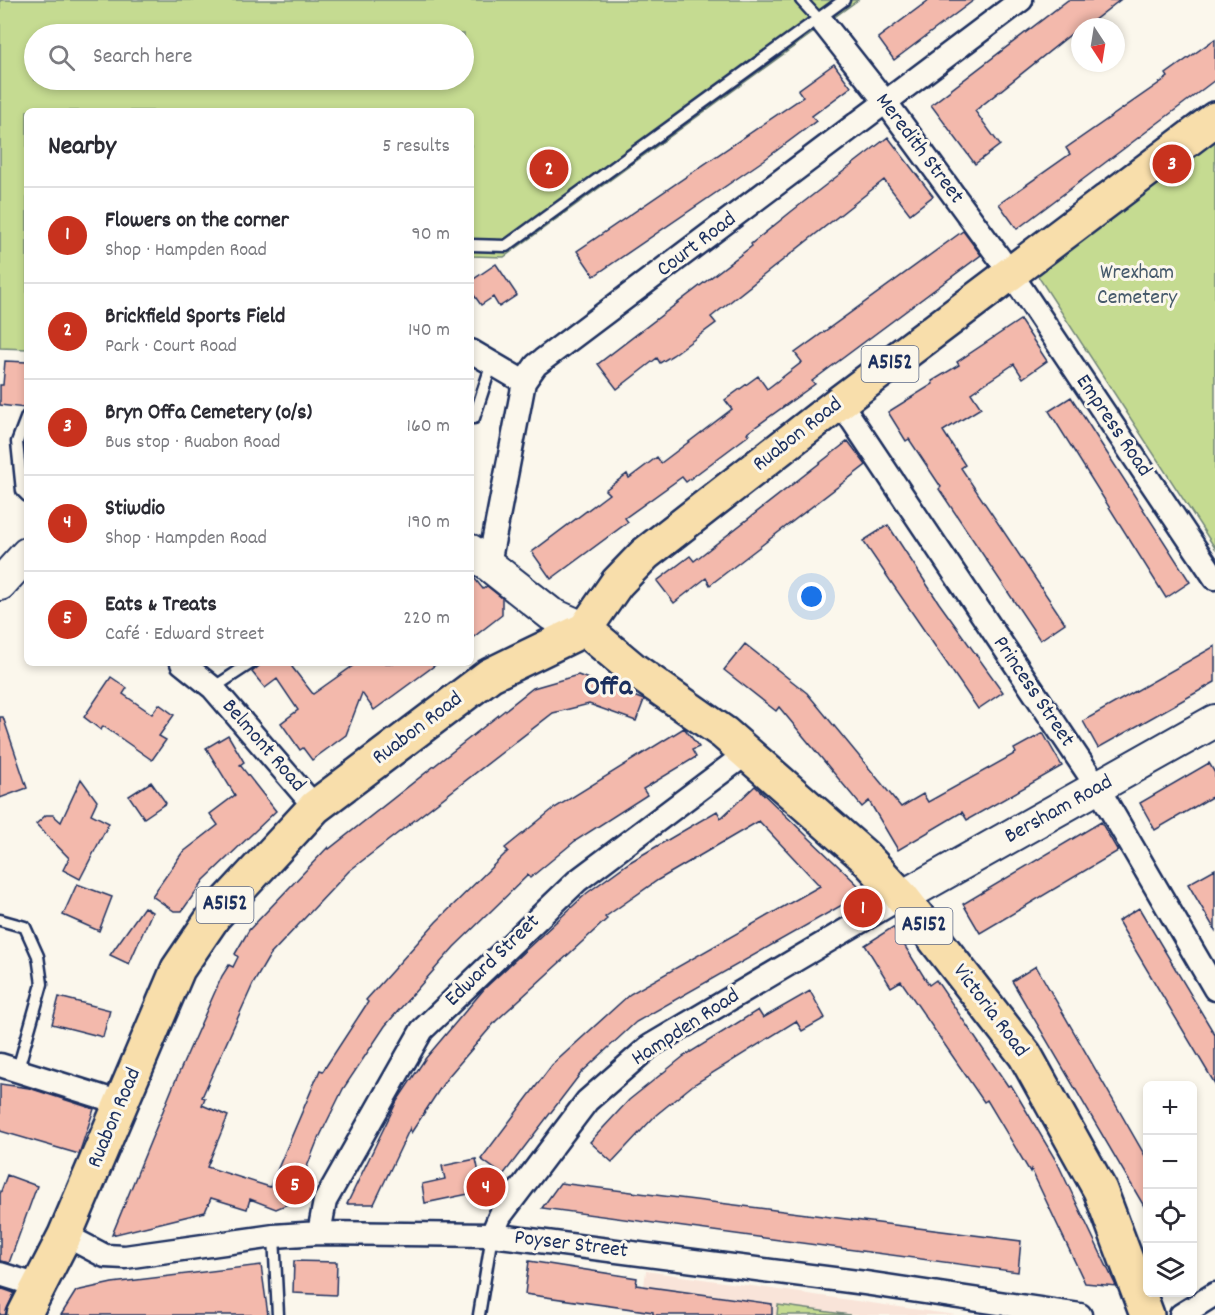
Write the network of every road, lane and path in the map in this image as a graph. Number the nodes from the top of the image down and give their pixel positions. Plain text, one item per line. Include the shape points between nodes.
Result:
1 (801, 0) edge
2 (844, 0) edge
3 (1022, 0) edge
4 (821, 22) junction
5 (886, 104) junction
6 (1215, 119) edge
7 (474, 245) edge
8 (1012, 275) junction
9 (474, 353) edge
10 (492, 363) junction
11 (524, 382) junction
12 (840, 402) junction
13 (474, 418) dead end
14 (24, 424) edge
15 (24, 481) edge
16 (24, 557) edge
17 (480, 557) edge
18 (1215, 578) edge
19 (0, 584) edge
20 (585, 629) junction
21 (186, 666) edge
22 (246, 666) edge
23 (213, 688) junction
24 (1215, 722) edge
25 (747, 753) junction
26 (1098, 788) junction
27 (315, 807) junction
28 (902, 897) junction
29 (0, 920) edge
30 (1215, 989) edge
31 (9, 1067) edge
32 (121, 1103) junction
33 (319, 1233) junction
34 (492, 1234) junction
35 (65, 1235) junction
36 (274, 1236) junction
37 (0, 1275) edge
38 (39, 1286) junction
39 (1215, 1294) edge
40 (24, 1315) edge
41 (278, 1315) edge
42 (479, 1315) edge
43 (1080, 1315) edge
44 (1147, 1315) edge
45 (1181, 1315) edge

1 - 4 lane
2 - 4 lane
3 - 5 street, Court Road
4 - 5 street, Meredith Street
4 - 7 lane via 506,246
5 - 8 street, Meredith Street
5 - 11 street, Court Road via 536,365
6 - 8 main road, Ruabon Road / A5152
8 - 12 main road, Ruabon Road / A5152
8 - 18 street, Empress Road
9 - 10 street
10 - 11 street
10 - 13 lane
11 - 17 street, Court Road
12 - 20 main road, Ruabon Road / A5152 via 645,554 616,583
12 - 26 street, Princess Street
14 - 15 lane via 17,442
16 - 19 main road
17 - 20 main road via 551,614
20 - 25 main road, Victoria Road / A5152
20 - 27 main road, Ruabon Road / A5152 via 490,675
21 - 23 street, Belmont Road
22 - 23 lane
23 - 27 street, Belmont Road
24 - 26 main road, Bersham Road
25 - 28 main road, Victoria Road / A5152 via 864,856
25 - 33 street, Edward Street via 576,881 422,1030 325,1201
26 - 28 main road, Bersham Road
26 - 30 street, Princess Street
27 - 32 main road, Ruabon Road / A5152 via 214,916 178,969
28 - 34 street, Hampden Road via 650,1046 586,1101 500,1216
28 - 44 main road, Victoria Road / A5152 via 1026,1055 1101,1190
29 - 31 lane via 25,927 38,956 42,984
31 - 32 street
32 - 35 main road, Ruabon Road / A5152
33 - 34 street, Poyser Street
33 - 36 street, Poyser Street
34 - 42 lane
34 - 43 street, Poyser Street
35 - 36 street, Poyser Street via 105,1256 125,1257
35 - 38 main road, Ruabon Road / A5152
36 - 41 lane
37 - 38 street
38 - 40 main road, Ruabon Road / A5152
39 - 45 street

